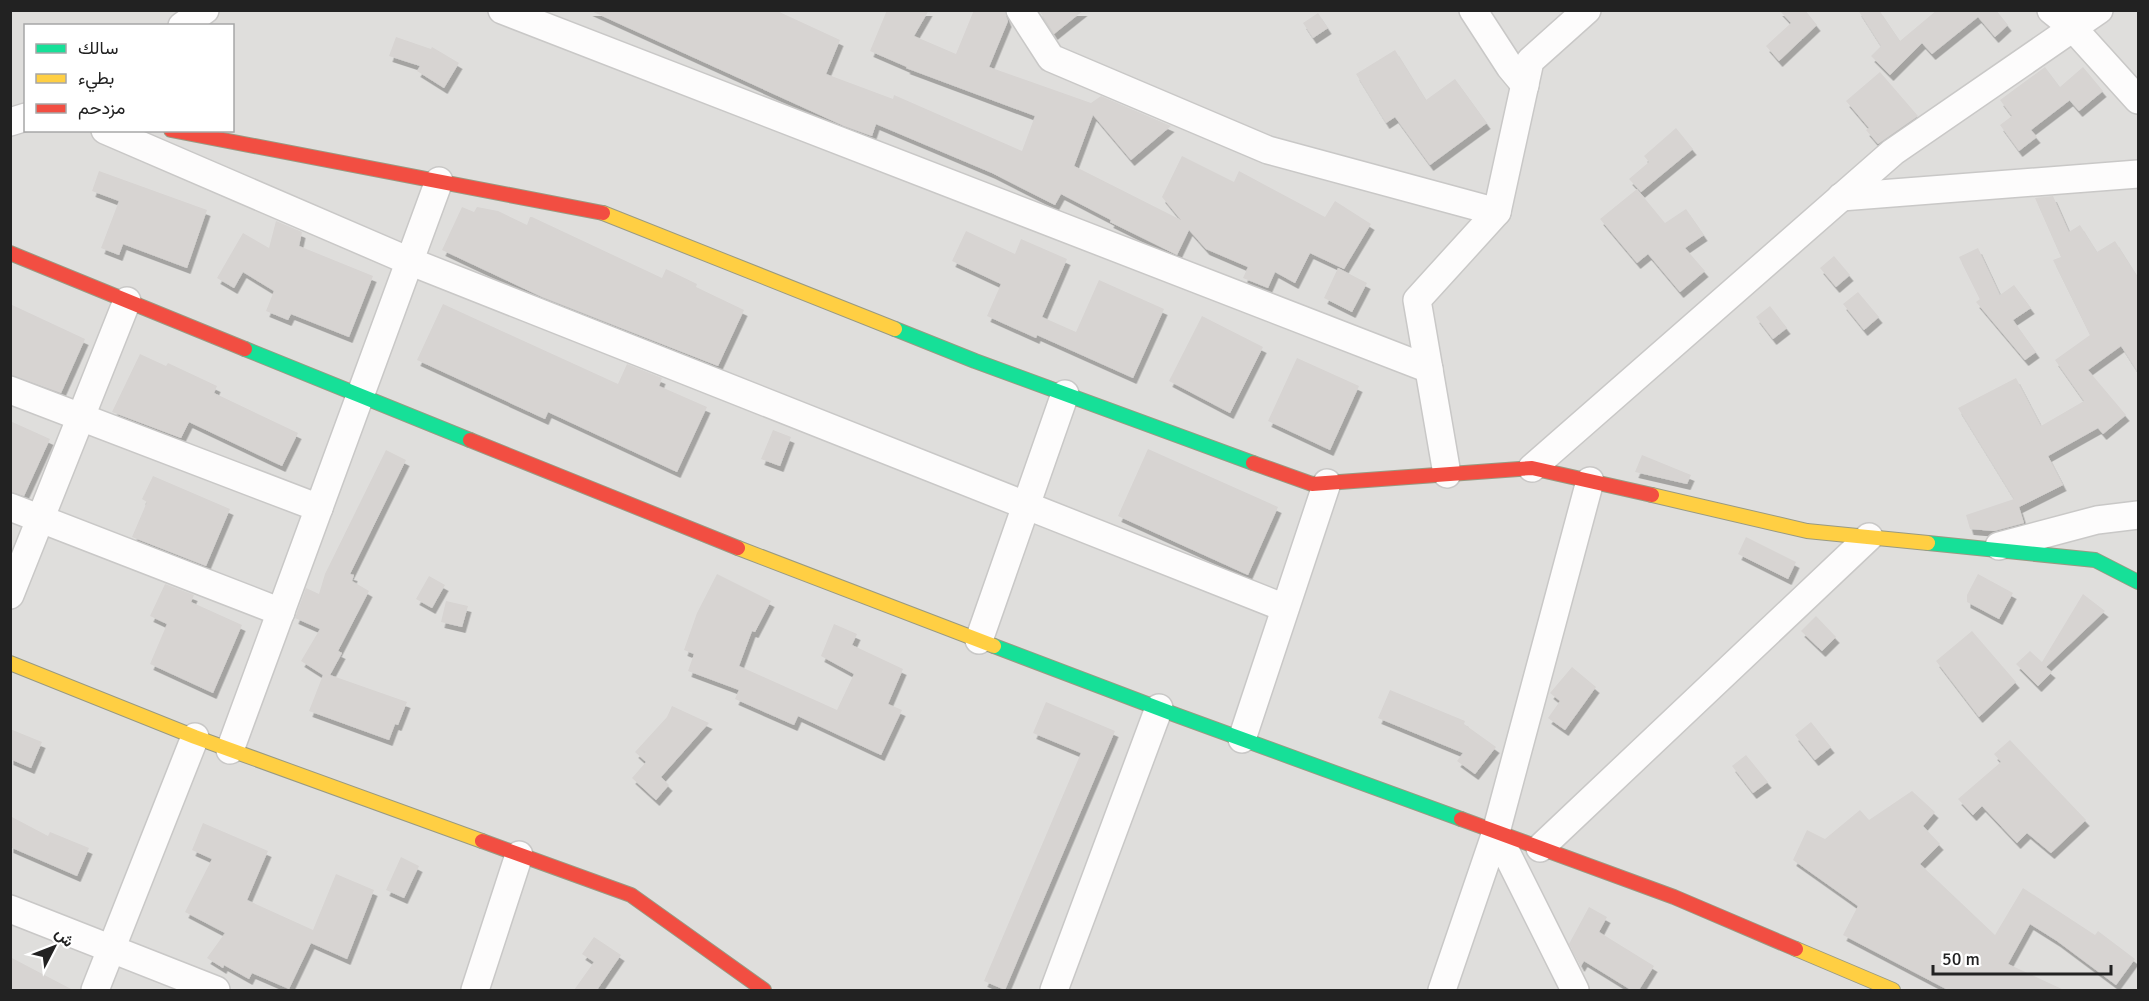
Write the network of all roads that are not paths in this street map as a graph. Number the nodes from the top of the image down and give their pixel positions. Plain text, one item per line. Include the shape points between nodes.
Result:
1 (205, 10) edge
2 (502, 10) edge
3 (1020, 10) edge
4 (1473, 10) edge
5 (1587, 10) edge
6 (2051, 10) edge
7 (2099, 10) edge
8 (185, 24) edge
9 (2072, 27) junction
10 (1525, 85) junction
11 (2139, 100) edge
12 (110, 132) edge
13 (182, 132) edge
14 (2139, 174) edge
15 (439, 181) junction
16 (1840, 198) junction
17 (1497, 212) junction
18 (10, 253) edge
19 (409, 261) junction
20 (127, 301) junction
21 (1429, 369) junction
22 (10, 390) edge
23 (1065, 394) junction
24 (360, 396) junction
25 (81, 417) junction
26 (1532, 468) junction
27 (1447, 474) junction
28 (1590, 481) junction
29 (1327, 483) junction
30 (1026, 506) junction
31 (10, 507) edge
32 (319, 508) junction
33 (2139, 515) edge
34 (41, 519) junction
35 (1869, 537) junction
36 (1990, 549) junction
37 (2139, 582) edge
38 (10, 595) edge
39 (1286, 608) junction
40 (281, 612) junction
41 (979, 640) junction
42 (10, 663) edge
43 (1159, 708) junction
44 (195, 737) junction
45 (1242, 739) junction
46 (230, 750) junction
47 (1496, 832) junction
48 (1540, 848) junction
49 (519, 855) junction
50 (10, 909) edge
51 (111, 950) junction
52 (95, 990) edge
53 (216, 990) edge
54 (475, 990) edge
55 (764, 990) edge
56 (1053, 990) edge
57 (1442, 990) edge
58 (1575, 990) edge
59 (1893, 990) edge

1 - 8 street
2 - 21 street
3 - 17 street via 1051,58 1246,141
4 - 10 street
5 - 10 street via 1530,61
6 - 9 street
7 - 9 street
9 - 11 street
9 - 16 street via 1893,152
10 - 17 street
12 - 19 street
13 - 15 street
14 - 16 street
15 - 19 street
15 - 23 street via 599,211
16 - 26 street
17 - 21 street via 1417,300
18 - 20 street
19 - 24 street
19 - 30 street
20 - 24 street
20 - 25 street
21 - 27 street
22 - 25 street
23 - 29 street via 1312,484
23 - 30 street
24 - 32 street
24 - 41 street via 685,528
25 - 32 street
25 - 34 street
26 - 27 street
26 - 28 street
27 - 29 street
28 - 35 street via 1807,531
28 - 47 street
29 - 39 street
30 - 39 street
30 - 41 street
31 - 34 street
32 - 40 street
33 - 36 street via 2097,520
34 - 38 street
34 - 40 street
35 - 36 street
35 - 48 street
36 - 37 street via 2095,560
39 - 45 street
40 - 46 street
41 - 43 street
42 - 44 street
43 - 45 street
43 - 56 street
44 - 46 street
44 - 51 street
45 - 47 street
46 - 49 street
47 - 48 street
47 - 57 street
47 - 58 street
48 - 59 street via 1674,897
49 - 54 street
49 - 55 street via 632,895
50 - 51 street
51 - 52 street
51 - 53 street

